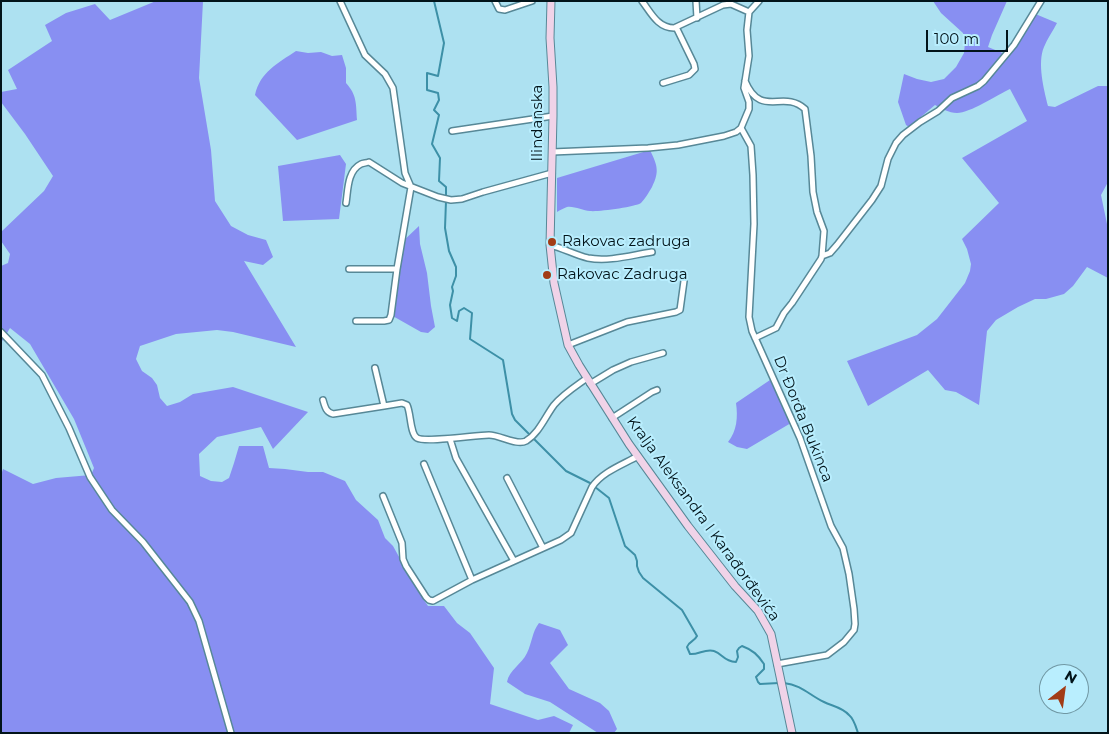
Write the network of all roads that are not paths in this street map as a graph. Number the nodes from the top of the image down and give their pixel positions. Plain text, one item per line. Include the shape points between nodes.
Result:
1 (340, 1) edge
2 (495, 1) edge
3 (532, 1) edge
4 (551, 1) edge
5 (642, 1) edge
6 (696, 1) edge
7 (759, 1) edge
8 (1041, 1) edge
9 (749, 12) junction
10 (697, 18) junction
11 (676, 27) junction
12 (745, 81) junction
13 (663, 83) dead end
14 (553, 116) junction
15 (741, 128) junction
16 (452, 132) dead end
17 (552, 152) junction
18 (552, 173) junction
19 (411, 187) junction
20 (346, 203) dead end
21 (550, 245) junction
22 (652, 252) dead end
23 (822, 256) junction
24 (350, 269) dead end
25 (397, 269) junction
26 (684, 281) dead end
27 (356, 321) dead end
28 (1, 332) edge
29 (755, 338) junction
30 (568, 345) junction
31 (662, 352) dead end
32 (375, 368) dead end
33 (589, 381) junction
34 (657, 390) dead end
35 (323, 400) dead end
36 (384, 406) junction
37 (612, 418) junction
38 (450, 439) junction
39 (638, 456) junction
40 (424, 464) dead end
41 (507, 478) dead end
42 (383, 496) dead end
43 (543, 548) junction
44 (514, 561) junction
45 (472, 580) junction
46 (777, 664) junction
47 (230, 733) edge
48 (792, 733) edge

1 - 19 street via 366,55 394,88 405,173
2 - 3 street via 499,9 505,10
4 - 14 street, Ilindanska
5 - 11 street via 660,24
6 - 10 street
7 - 9 street
8 - 23 street via 1014,45 984,81 952,98 896,143 881,186 872,200 830,253
9 - 10 street via 727,4
9 - 12 street via 749,56
10 - 11 street
11 - 13 street via 694,69 689,75
12 - 15 street via 749,109
12 - 23 street via 750,91 764,102 787,101 805,109 813,192 824,231
14 - 16 street
14 - 17 street, Ilindanska
15 - 17 street via 724,136 678,145
15 - 29 street, Dr Đorđa Bukinca via 751,146 753,167 754,224 749,317
17 - 18 street, Ilindanska
18 - 19 street via 462,199 443,199
18 - 21 street, Ilindanska
19 - 20 street via 369,162 360,164 349,182
19 - 25 street
21 - 22 street via 589,258 616,258
21 - 30 street, Kralja Aleksandra I Karađorđevića via 556,293
23 - 29 street via 776,328
24 - 25 street
25 - 27 street via 389,320
26 - 30 street via 680,310 627,322
28 - 47 street via 42,375 90,477 112,510 143,542 190,602 199,621
29 - 46 street, Dr Đorđa Bukinca via 800,438 831,526 843,548 855,616 854,630 827,655
30 - 33 street, Kralja Aleksandra I Karađorđevića
31 - 33 street
32 - 36 street
33 - 37 street, Kralja Aleksandra I Karađorđevića
33 - 38 street via 555,404 534,434 522,443 491,435
34 - 37 street
35 - 36 street via 326,410 334,414
36 - 38 street via 407,405 413,433 422,440
37 - 39 street, Kralja Aleksandra I Karađorđevića
38 - 44 street via 456,458
39 - 43 street via 613,469 593,485 571,533
39 - 46 street, Kralja Aleksandra I Karađorđevića via 688,526 758,611 771,634
40 - 45 street
41 - 43 street
42 - 45 street via 402,542 406,566 429,600 433,601
43 - 44 street
44 - 45 street
46 - 48 street, Kralja Aleksandra I Karađorđevića

